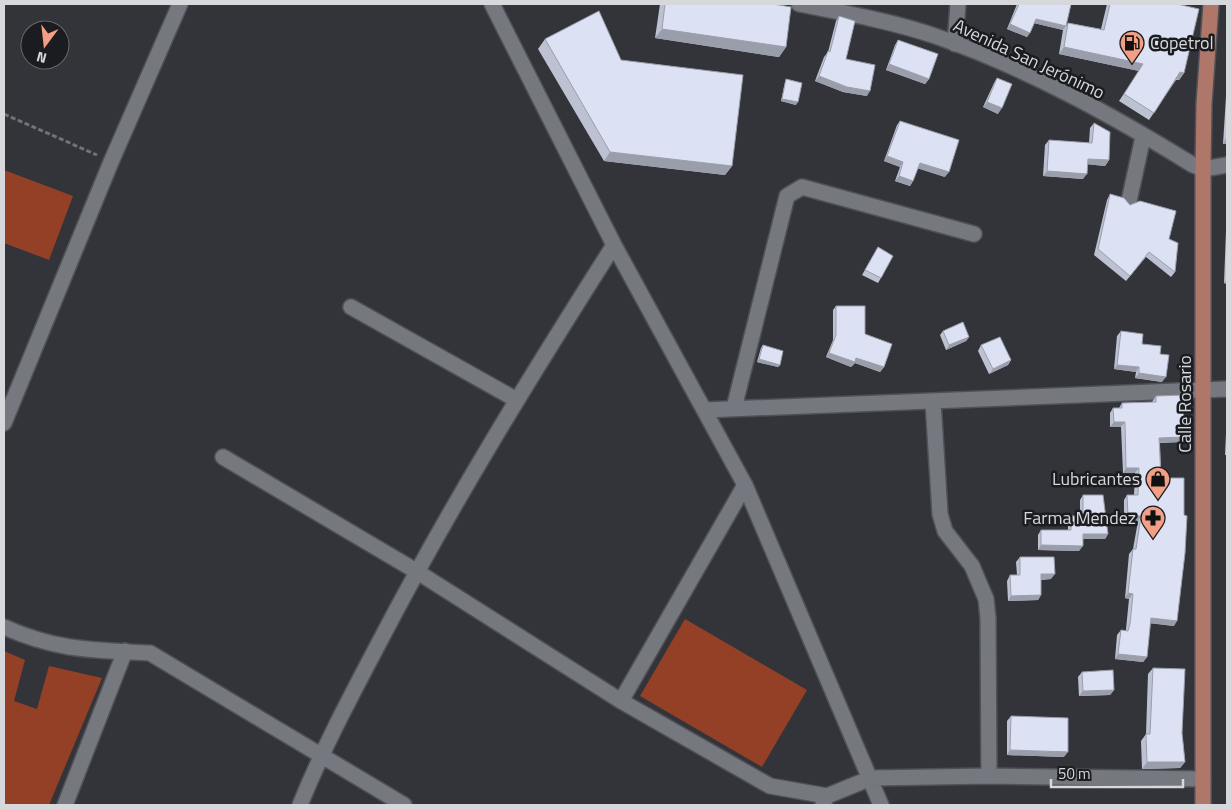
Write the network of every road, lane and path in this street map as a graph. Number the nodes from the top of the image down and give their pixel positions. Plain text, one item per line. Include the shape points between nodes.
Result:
1 (180, 4) edge
2 (492, 4) edge
3 (799, 4) edge
4 (958, 4) edge
5 (1211, 4) edge
6 (954, 44) junction
7 (4, 114) edge
8 (1143, 137) junction
9 (111, 162) junction
10 (1227, 165) edge
11 (1203, 169) junction
12 (1129, 201) edge
13 (974, 234) dead end
14 (614, 245) junction
15 (351, 307) dead end
16 (1227, 390) edge
17 (1204, 391) junction
18 (515, 399) junction
19 (933, 401) junction
20 (734, 408) junction
21 (704, 410) junction
22 (4, 423) edge
23 (223, 457) dead end
24 (745, 485) junction
25 (416, 571) junction
26 (4, 627) edge
27 (125, 652) junction
28 (621, 700) junction
29 (320, 754) junction
30 (989, 776) junction
31 (871, 778) junction
32 (1203, 779) junction
33 (825, 801) edge
34 (65, 805) edge
35 (300, 805) edge
36 (404, 805) edge
37 (881, 805) edge
38 (1203, 805) edge

1 - 9 street
2 - 14 street
3 - 6 street, Avenida San Jerónimo via 880,20
4 - 6 street
5 - 11 main road, Calle Rosario
6 - 8 street, Avenida San Jerónimo via 1087,104
7 - 9 path
8 - 11 street, Avenida San Jerónimo
8 - 12 street
9 - 22 street
10 - 11 street
11 - 17 main road, Calle Rosario
13 - 20 street via 802,187 794,190 787,196
14 - 18 street
14 - 21 street
15 - 18 street
16 - 17 street
17 - 19 street
17 - 32 main road, Calle Rosario
18 - 25 street
19 - 20 street
19 - 30 street via 940,514 945,531 972,566 986,599
20 - 21 street
21 - 24 street
23 - 25 street
24 - 28 street
24 - 31 street
25 - 28 street
25 - 29 street
26 - 27 street via 60,647
27 - 29 street via 150,653
27 - 34 street
28 - 33 street via 770,786
29 - 35 street
29 - 36 street
30 - 31 street
30 - 32 street
31 - 33 street
31 - 37 street
32 - 38 main road, Calle Rosario

